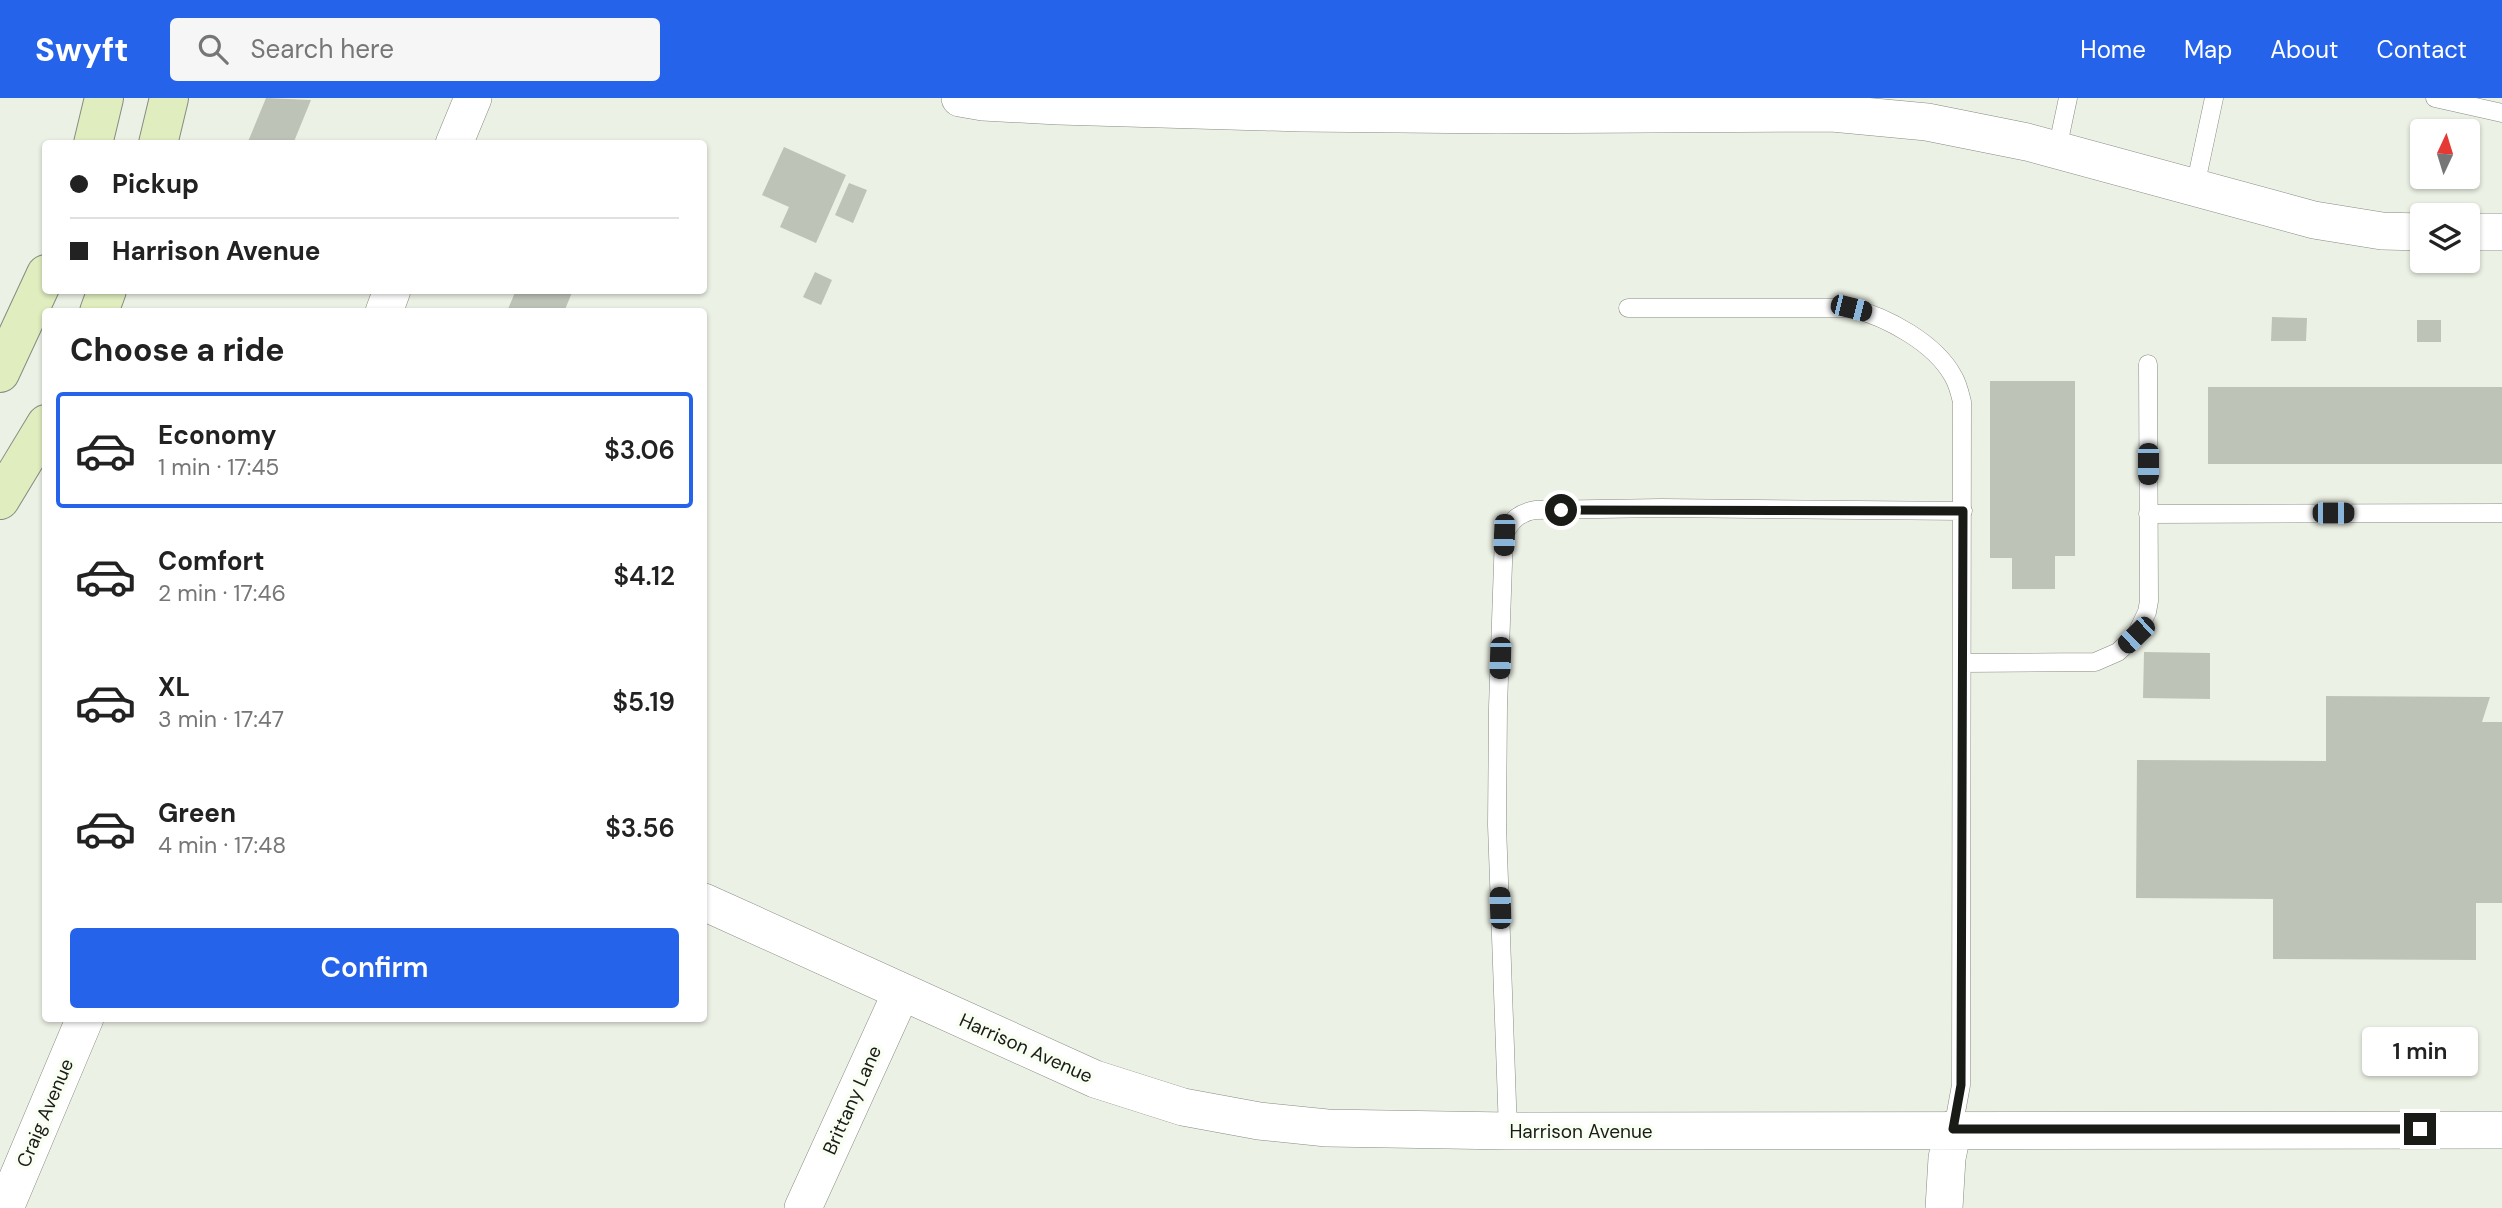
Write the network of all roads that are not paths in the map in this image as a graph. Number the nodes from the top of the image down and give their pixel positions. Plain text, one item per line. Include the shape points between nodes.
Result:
1 (104, 98) edge
2 (169, 98) edge
3 (473, 98) edge
4 (960, 98) edge
5 (2068, 98) edge
6 (2214, 98) edge
7 (2435, 98) edge
8 (1312, 105) edge
9 (2502, 113) edge
10 (94, 140) edge
11 (159, 140) edge
12 (456, 140) edge
13 (2057, 150) junction
14 (2195, 187) junction
15 (2410, 232) edge
16 (2480, 232) edge
17 (2502, 232) edge
18 (42, 283) edge
19 (1628, 308) dead end
20 (2148, 364) dead end
21 (0, 373) edge
22 (42, 431) edge
23 (0, 500) edge
24 (1963, 511) junction
25 (2502, 513) edge
26 (2148, 514) junction
27 (1963, 663) junction
28 (707, 903) edge
29 (901, 993) junction
30 (83, 1022) edge
31 (1953, 1129) junction
32 (2502, 1130) edge
33 (1508, 1131) junction
34 (5, 1208) edge
35 (803, 1208) edge
36 (1944, 1208) edge

1 - 10 main road
2 - 11 main road
3 - 12 street
4 - 8 street via 1058,106
5 - 13 lane
6 - 14 lane
7 - 9 lane
8 - 13 street via 1498,115 1832,113 1927,122
13 - 14 street
14 - 15 street via 2314,220
16 - 17 street
18 - 21 main road
19 - 24 lane via 1851,308 1876,314 1900,328 1937,355 1954,376 1962,402
20 - 26 lane
22 - 23 main road
24 - 27 lane
24 - 33 lane via 1535,510 1510,522 1504,535 1497,759
25 - 26 lane
26 - 27 lane via 2147,612 2136,635 2118,652 2095,662
27 - 31 lane via 1961,1085
28 - 29 street, Harrison Avenue
29 - 33 street, Harrison Avenue via 1095,1079 1183,1107 1327,1128
29 - 35 street, Brittany Lane
30 - 34 street, Craig Avenue
31 - 32 street, Harrison Avenue
31 - 33 street, Harrison Avenue
31 - 36 street

